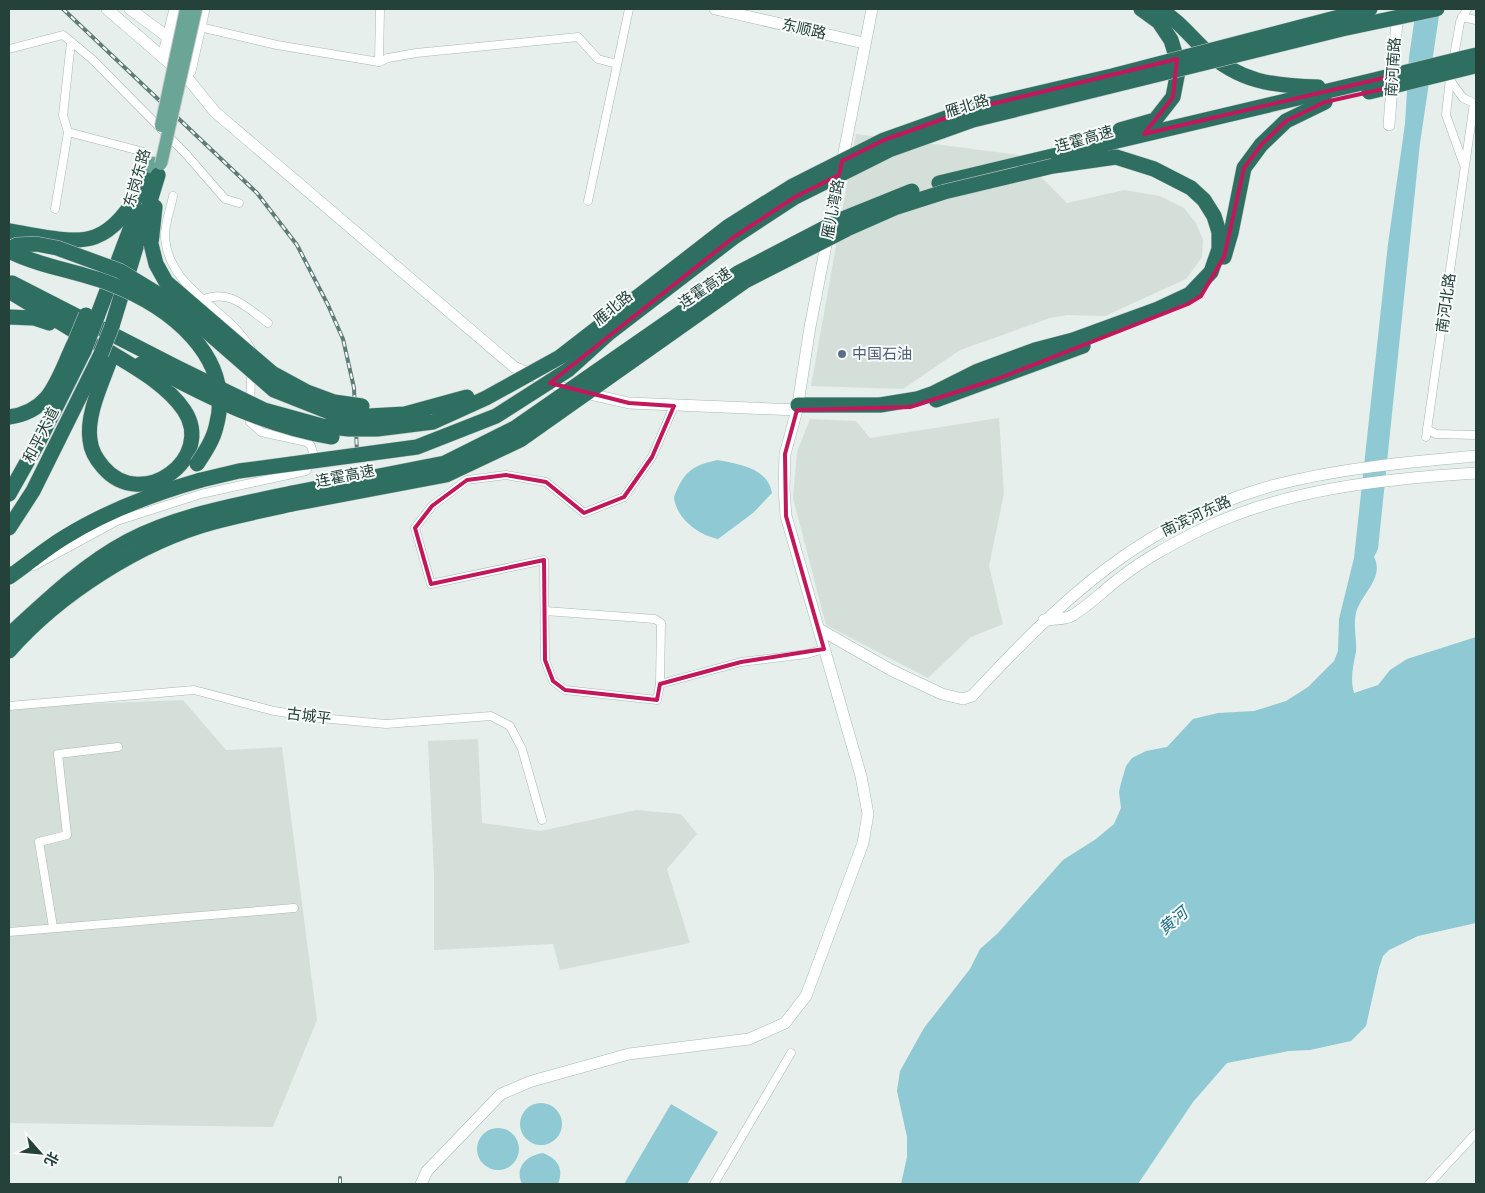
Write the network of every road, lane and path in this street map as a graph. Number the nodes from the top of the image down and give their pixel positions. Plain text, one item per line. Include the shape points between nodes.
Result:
1 (107, 9) edge
2 (175, 9) edge
3 (186, 9) edge
4 (196, 9) edge
5 (204, 9) edge
6 (380, 9) edge
7 (629, 9) edge
8 (715, 9) edge
9 (872, 9) edge
10 (1140, 9) edge
11 (1159, 9) edge
12 (1370, 9) edge
13 (1398, 9) edge
14 (1437, 9) edge
15 (1468, 9) edge
16 (138, 11) edge
17 (1462, 17) junction
18 (1476, 20) edge
19 (200, 27) junction
20 (130, 29) junction
21 (169, 38) junction
22 (71, 42) junction
23 (864, 43) junction
24 (9, 49) edge
25 (164, 57) junction
26 (379, 62) junction
27 (1476, 62) edge
28 (617, 64) junction
29 (191, 66) junction
30 (189, 80) junction
31 (1450, 80) junction
32 (1370, 87) junction
33 (1342, 88) junction
34 (1325, 102) junction
35 (1475, 102) edge
36 (1389, 125) dead end
37 (68, 132) junction
38 (144, 152) dead end
39 (1052, 157) junction
40 (1464, 169) junction
41 (154, 171) junction
42 (173, 196) dead end
43 (588, 201) dead end
44 (239, 203) dead end
45 (55, 209) dead end
46 (9, 231) edge
47 (9, 250) edge
48 (9, 281) edge
49 (9, 292) edge
50 (202, 300) junction
51 (9, 317) edge
52 (268, 323) dead end
53 (75, 342) junction
54 (104, 353) junction
55 (564, 364) junction
56 (175, 373) junction
57 (516, 381) junction
58 (538, 390) junction
59 (674, 406) junction
60 (798, 407) junction
61 (9, 417) edge
62 (1476, 435) edge
63 (1476, 456) edge
64 (1476, 473) edge
65 (161, 492) junction
66 (9, 494) edge
67 (292, 498) junction
68 (9, 528) edge
69 (11, 575) edge
70 (545, 611) junction
71 (1044, 620) junction
72 (819, 629) junction
73 (9, 635) edge
74 (824, 649) junction
75 (9, 651) edge
76 (660, 684) junction
77 (9, 706) edge
78 (118, 747) dead end
79 (542, 820) dead end
80 (294, 908) dead end
81 (53, 927) junction
82 (9, 932) edge
83 (791, 1053) dead end
84 (1476, 1132) edge
85 (420, 1184) edge
86 (714, 1184) edge
87 (1429, 1184) edge

1 - 20 street
2 - 21 street
3 - 41 main road, 东岗东路, bridge
4 - 41 main road, 东岗东路, bridge
5 - 19 street
6 - 26 street
7 - 28 street
8 - 23 street, 东顺路
9 - 23 street, 雁儿湾路
10 - 39 highway via 1159,22 1171,40 1179,66 1173,97 1155,120
11 - 33 highway via 1177,19 1225,67 1249,79 1280,86
12 - 55 highway, 雁北路, bridge via 971,109 884,140 790,186 729,226
13 - 36 street, 南河南路
14 - 55 highway, 雁北路, bridge via 1342,29 973,120 889,150 795,197 734,236
15 - 17 street, 南河北路
16 - 20 street
16 - 21 street
17 - 18 street
17 - 31 street, 南河北路
19 - 26 street via 277,45
19 - 29 street
20 - 25 street
21 - 25 street
21 - 29 street
22 - 24 street via 63,35
22 - 37 street via 64,115
22 - 44 street via 106,72 225,199
23 - 60 street, 雁儿湾路
25 - 30 street
26 - 28 street via 416,53 578,37 598,59
27 - 32 highway, 连霍高速, bridge
28 - 43 street
29 - 30 street
30 - 59 street via 215,112 514,367 563,388 629,403
31 - 35 street, 南河北路 via 1463,98
31 - 40 street, 南河北路 via 1446,116
32 - 33 highway, 连霍高速
32 - 34 highway, 连霍高速
33 - 39 highway, 连霍高速
34 - 39 highway, 连霍高速
34 - 60 highway via 1286,121 1261,145 1244,168 1224,257 1201,296 1188,304 1000,378 910,407 881,411
35 - 40 street, 南河北路
37 - 38 street
37 - 45 street
39 - 60 highway via 1116,157 1154,169 1191,188 1204,200 1219,232 1220,248 1211,272 1190,294 1164,307 978,371 917,399 880,404
39 - 67 highway, 连霍高速, bridge via 939,183 840,220 738,273 515,428 445,463
39 - 67 highway, 连霍高速, bridge via 897,207 745,281 520,440 446,475
40 - 62 street, 南河北路 via 1426,433
41 - 46 highway via 119,222 107,233 74,242
41 - 53 highway, 东岗东路, bridge via 108,285 93,302 91,316
41 - 54 highway, 东岗东路 via 139,262 116,329
41 - 57 highway, bridge via 151,244 156,264 166,282 272,373 334,402 370,408 441,400
42 - 50 street via 165,236 170,261 188,288
47 - 57 highway, bridge via 17,245 36,244 120,270 179,307 274,390 332,412 369,416 404,414
47 - 65 highway, bridge via 137,295 180,324 201,346 215,374 220,407 216,427 198,464
48 - 56 highway
49 - 53 highway
50 - 52 street via 220,295 229,297
50 - 69 street via 243,336 252,351 249,417 252,426 261,432 307,442 313,451 310,467 306,471 201,494 117,521 40,564
51 - 53 highway via 34,318
53 - 54 highway
53 - 61 highway via 42,405 28,413
53 - 66 highway, 和平大道 via 40,439
54 - 54 highway via 160,385 185,411 191,437 188,451 174,472 152,484 119,481 93,453 90,427
54 - 56 highway
54 - 68 highway, 和平大道 via 33,491
55 - 57 highway, bridge
55 - 58 highway, bridge
56 - 57 highway, bridge via 264,410 349,430 433,422
56 - 58 highway, bridge via 214,399 278,425 342,439 375,439 445,430
58 - 65 highway, bridge via 496,416 417,446 239,471
59 - 60 street via 774,410
59 - 70 street via 652,457 624,497 584,513 546,482 506,475 467,480 432,506 416,528 432,584 544,560
60 - 72 street, 雁儿湾路 via 785,454 786,507
63 - 71 street, 南滨河东路 via 1316,476 1239,497 1172,526 1116,561
64 - 71 street, 南滨河东路 via 1419,477 1318,492 1237,514 1179,540 1125,574 1072,616
65 - 69 highway via 65,536
67 - 73 highway, 连霍高速 via 209,512 165,525 128,541 51,596
67 - 75 highway, 连霍高速 via 171,537 97,575
70 - 76 street via 655,619 662,623
70 - 76 street via 545,660 554,682 565,690 657,700
71 - 72 street, 南滨河东路 via 972,696 963,699 942,694 891,670
72 - 74 street, 雁儿湾路
74 - 76 street via 741,662
74 - 85 street, 雁儿湾路 via 861,776 868,814 863,843 801,1003 785,1024 749,1039 630,1054 532,1081 500,1094 427,1171
77 - 79 street, 古城平 via 194,690 274,711 386,724 492,716 510,726 522,749
78 - 81 street via 58,754 67,835 39,842
80 - 81 street
81 - 82 street
83 - 86 street
84 - 87 street

